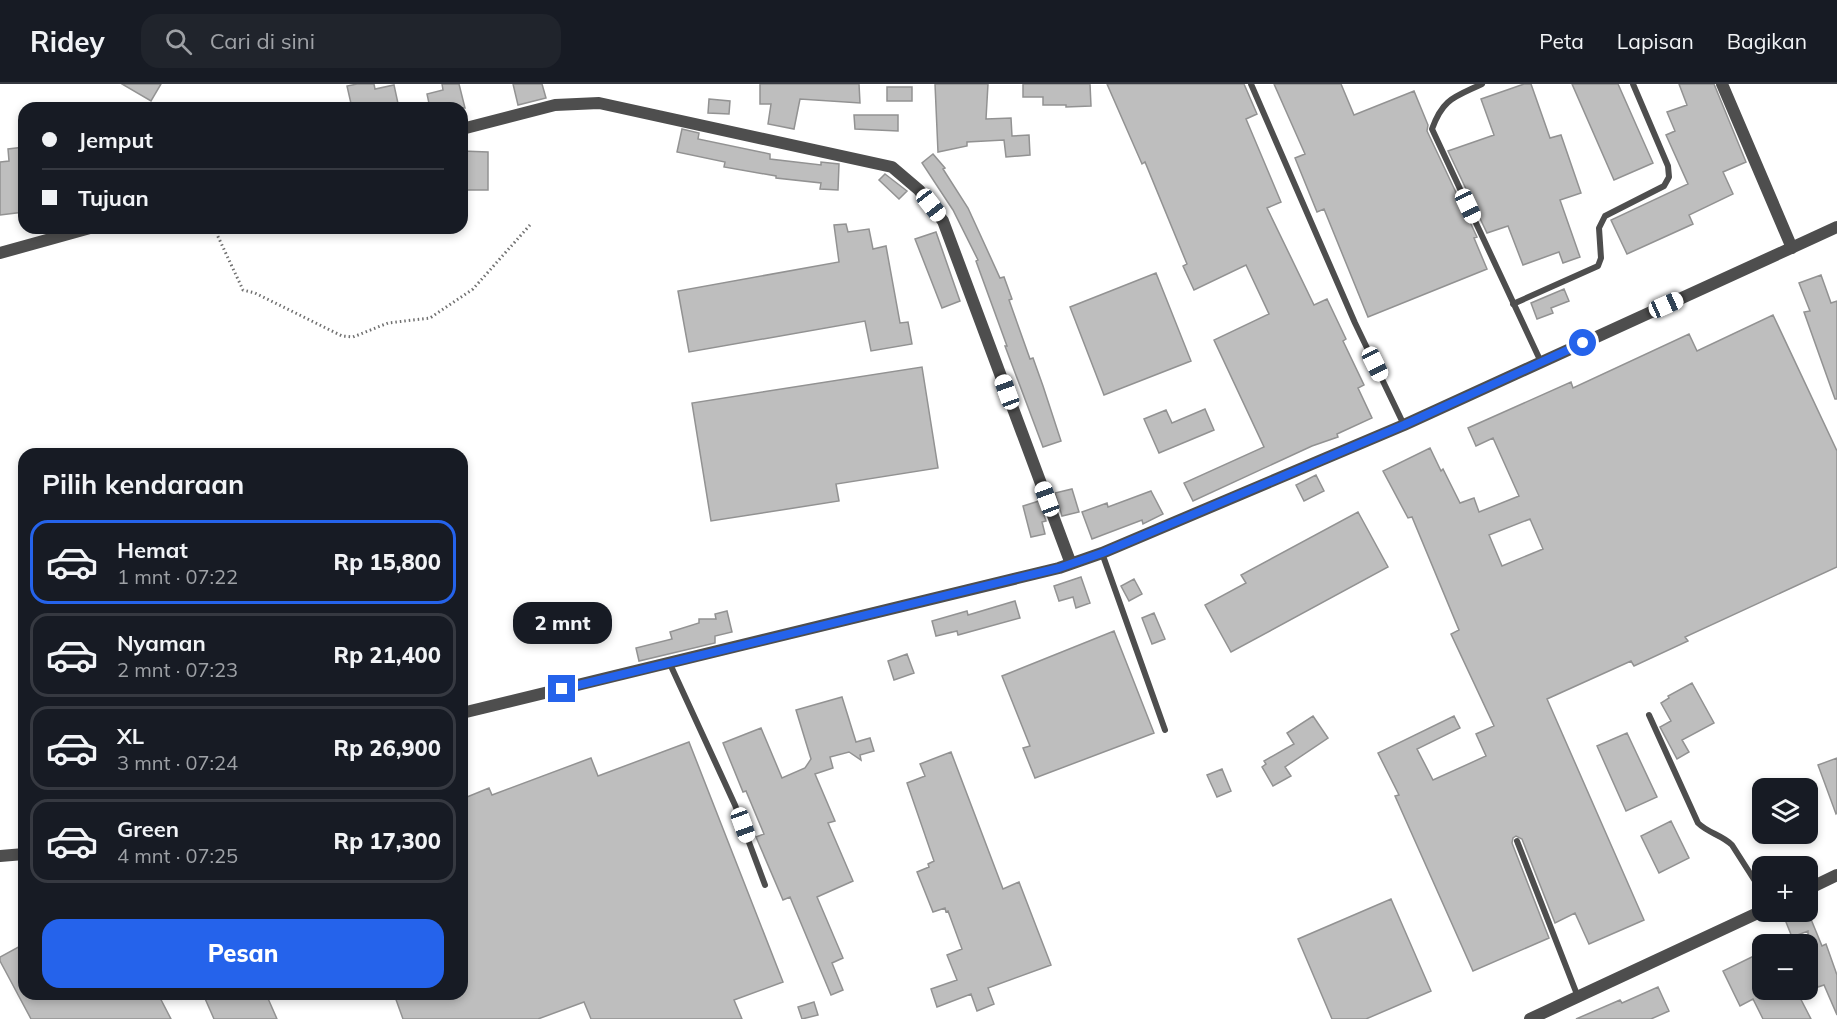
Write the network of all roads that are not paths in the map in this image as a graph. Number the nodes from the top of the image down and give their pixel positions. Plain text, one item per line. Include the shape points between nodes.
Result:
1 (1251, 84) edge
2 (1482, 84) edge
3 (1633, 84) edge
4 (1722, 84) edge
5 (468, 127) edge
6 (1837, 227) edge
7 (68, 234) edge
8 (1792, 248) junction
9 (0, 253) edge
10 (1513, 304) junction
11 (1541, 362) junction
12 (1404, 425) junction
13 (1102, 553) junction
14 (1071, 564) junction
15 (670, 664) junction
16 (468, 712) edge
17 (1649, 715) dead end
18 (1165, 730) dead end
19 (1516, 841) dead end
20 (18, 854) edge
21 (0, 856) edge
22 (1837, 875) edge
23 (1752, 876) edge
24 (1818, 884) edge
25 (765, 885) dead end
26 (1752, 916) edge
27 (1578, 998) junction
28 (1530, 1019) edge

1 - 12 lane
2 - 10 lane via 1448,100 1432,129
3 - 10 lane via 1668,166 1669,177 1664,186 1605,216 1599,228 1598,266
4 - 8 street
5 - 14 street via 555,105 599,103 892,167 919,190 943,221
6 - 8 street
7 - 9 street
8 - 11 street
10 - 11 lane
11 - 12 street
12 - 13 street
13 - 14 street
13 - 18 lane
14 - 15 street
15 - 16 street
15 - 25 lane via 735,805
17 - 23 lane via 1698,823 1726,839
19 - 27 lane
20 - 21 street
22 - 24 street
26 - 27 street
27 - 28 street

